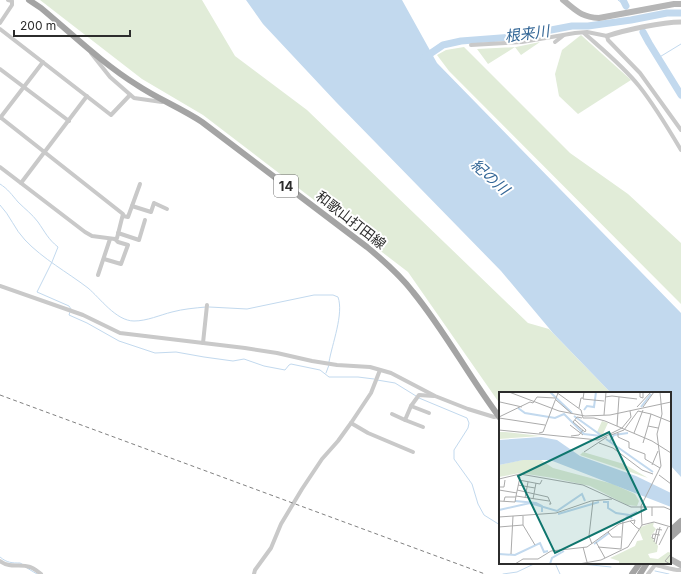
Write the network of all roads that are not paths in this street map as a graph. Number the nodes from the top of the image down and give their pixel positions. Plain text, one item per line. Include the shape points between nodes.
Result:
1 (8, 0) edge
2 (29, 0) edge
3 (563, 0) edge
4 (681, 4) edge
5 (681, 22) edge
6 (0, 23) edge
7 (0, 28) edge
8 (584, 32) junction
9 (564, 35) junction
10 (607, 36) junction
11 (555, 42) dead end
12 (471, 45) dead end
13 (92, 51) junction
14 (43, 62) junction
15 (0, 69) edge
16 (24, 87) junction
17 (130, 95) junction
18 (87, 96) junction
19 (164, 100) junction
20 (0, 118) edge
21 (69, 121) junction
22 (681, 130) edge
23 (681, 150) edge
24 (45, 152) junction
25 (0, 167) edge
26 (21, 183) junction
27 (140, 184) dead end
28 (132, 206) junction
29 (167, 209) dead end
30 (123, 216) junction
31 (146, 220) dead end
32 (118, 233) junction
33 (113, 239) junction
34 (104, 259) junction
35 (98, 275) dead end
36 (0, 286) edge
37 (207, 305) dead end
38 (203, 343) junction
39 (380, 372) junction
40 (435, 396) junction
41 (411, 406) junction
42 (429, 413) dead end
43 (392, 414) dead end
44 (499, 417) edge
45 (405, 420) junction
46 (351, 423) junction
47 (423, 427) dead end
48 (413, 452) dead end
49 (681, 521) edge
50 (681, 528) edge
51 (671, 529) edge
52 (671, 537) edge
53 (671, 560) edge
54 (0, 561) edge
55 (639, 564) edge
56 (646, 564) edge
57 (681, 565) edge
58 (681, 570) edge
59 (42, 574) edge
60 (254, 574) edge
61 (632, 574) edge
62 (640, 574) edge
63 (648, 574) edge

1 - 6 street via 12,5
2 - 13 main road, 和歌山打田線 / 14
3 - 4 main road via 578,12 588,17 599,18
5 - 10 street
7 - 14 street
8 - 9 street
8 - 10 street
8 - 23 street via 639,86
9 - 11 street
9 - 12 street via 522,42
10 - 22 street via 648,84
13 - 17 street via 110,77
13 - 19 main road, 和歌山打田線 / 14 via 137,85
14 - 16 street
14 - 18 street
15 - 16 street
16 - 20 street
16 - 21 street
17 - 18 street via 110,116
17 - 19 street via 134,98 162,102
18 - 21 street
19 - 44 main road, 和歌山打田線 / 14 via 202,122 367,247 401,277 422,303
20 - 24 street
21 - 24 street
24 - 26 street
24 - 30 street
25 - 26 street
26 - 33 street via 85,232 92,236
27 - 28 street
28 - 29 street via 151,212 154,203
28 - 30 street via 128,217
30 - 32 street
31 - 32 street via 139,240
32 - 33 street
33 - 34 street
33 - 34 street via 128,245 121,264
34 - 35 street
36 - 38 street via 83,316 120,333
37 - 38 street
38 - 39 street via 277,353 336,365 370,367
39 - 40 street via 391,373
39 - 46 street via 371,393
40 - 41 street via 419,395
40 - 44 street
41 - 42 street
41 - 45 street
43 - 45 street
45 - 47 street
46 - 48 street
46 - 60 street via 299,493 271,548
49 - 51 main road
50 - 52 main road
53 - 57 main road
54 - 59 street via 14,566 30,567
55 - 61 main road
56 - 62 main road
58 - 63 street via 655,565

